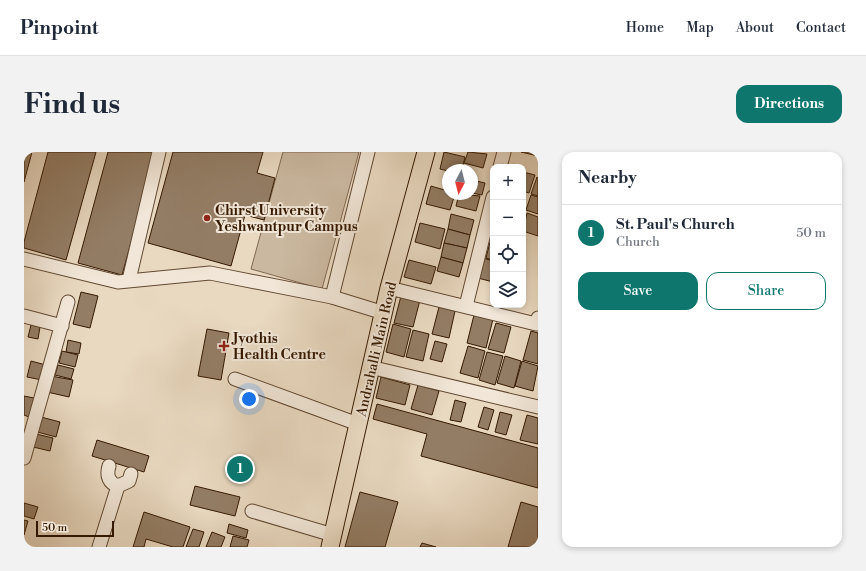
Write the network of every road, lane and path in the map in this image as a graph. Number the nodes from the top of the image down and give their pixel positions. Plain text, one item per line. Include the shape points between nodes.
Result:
1 (159, 152) edge
2 (368, 152) edge
3 (426, 152) edge
4 (504, 152) edge
5 (501, 164) edge
6 (492, 200) edge
7 (24, 259) edge
8 (129, 280) junction
9 (390, 288) junction
10 (332, 297) junction
11 (68, 302) dead end
12 (466, 306) junction
13 (384, 313) junction
14 (24, 316) edge
15 (537, 321) edge
16 (62, 326) junction
17 (370, 367) junction
18 (235, 379) dead end
19 (538, 407) edge
20 (358, 424) junction
21 (24, 458) edge
22 (109, 466) dead end
23 (131, 474) dead end
24 (118, 486) junction
25 (252, 511) dead end
26 (332, 541) edge
27 (98, 547) edge

1 - 8 street
2 - 10 street
3 - 9 main road, Andrahalli Main Road
4 - 5 street
6 - 12 street
7 - 8 street via 118,282
8 - 10 street via 210,273
9 - 12 street
9 - 13 main road, Andrahalli Main Road
10 - 13 street
11 - 16 street
12 - 15 street
13 - 17 main road, Andrahalli Main Road
14 - 16 street
16 - 21 street
17 - 19 street
17 - 20 main road, Andrahalli Main Road
18 - 20 street
20 - 26 main road, Andrahalli Main Road
22 - 24 street via 109,479 112,484
23 - 24 street via 129,481
24 - 27 street
25 - 26 street

